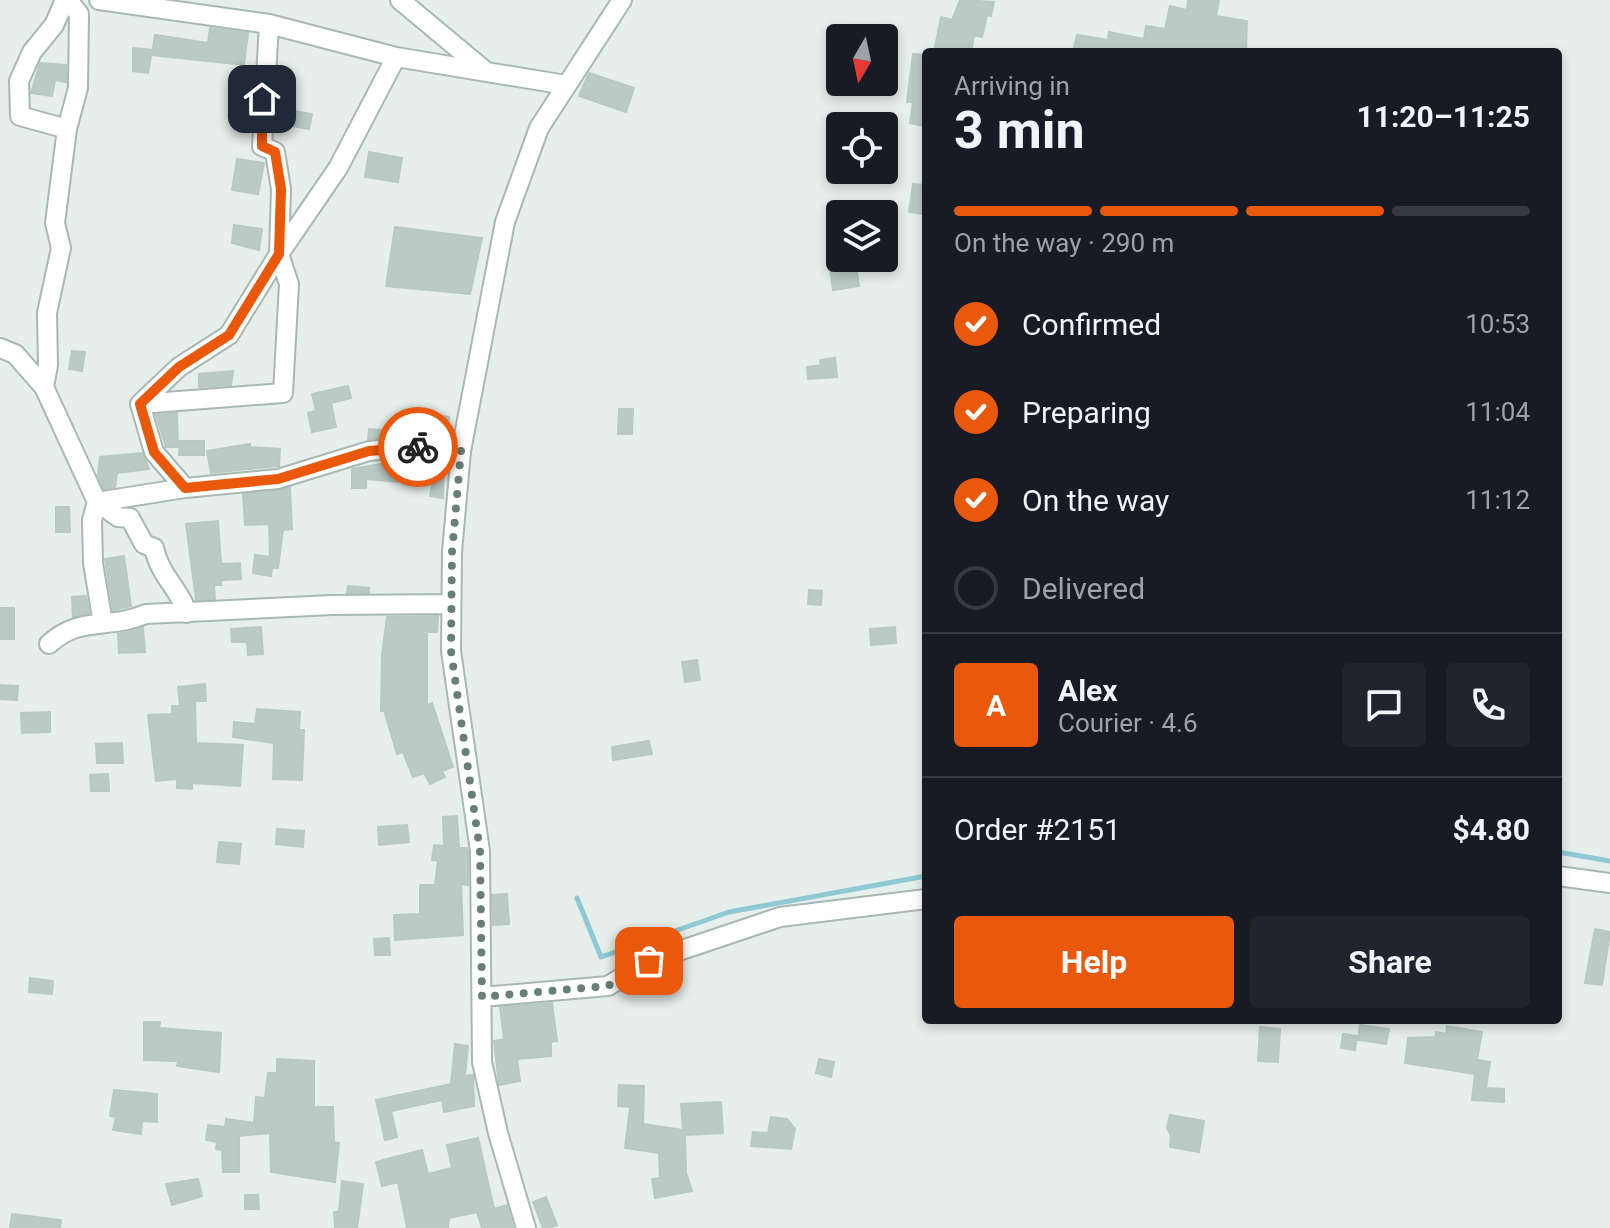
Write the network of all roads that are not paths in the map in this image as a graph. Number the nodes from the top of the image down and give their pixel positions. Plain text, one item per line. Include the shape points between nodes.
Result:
1 (66, 0) edge
2 (99, 0) edge
3 (400, 0) edge
4 (622, 0) edge
5 (269, 24) junction
6 (396, 57) junction
7 (486, 72) junction
8 (566, 85) junction
9 (67, 129) junction
10 (279, 254) junction
11 (0, 348) edge
12 (44, 387) junction
13 (140, 404) junction
14 (461, 451) junction
15 (185, 488) junction
16 (97, 502) junction
17 (451, 604) junction
18 (186, 613) junction
19 (103, 623) junction
20 (49, 644) dead end
21 (1562, 877) edge
22 (1610, 883) edge
23 (922, 899) edge
24 (482, 997) junction
25 (526, 1228) edge

1 - 9 street via 79,14 78,88
1 - 9 street via 19,81 20,116
2 - 5 street
3 - 7 street
4 - 8 street
5 - 6 street
5 - 10 street via 262,146 275,152 281,189
6 - 7 street
6 - 10 street via 338,168
7 - 8 street
8 - 14 street via 539,128 505,222
9 - 12 street via 55,223 61,248 47,313
10 - 13 street via 229,335 179,367
10 - 13 street via 289,284 283,393
11 - 12 street via 15,354
12 - 16 street
13 - 15 street via 154,452
14 - 15 street via 414,446 369,451 278,479
14 - 17 street
15 - 16 street
16 - 18 street via 118,517 130,518 144,544 154,548 158,566 185,603
16 - 19 street via 93,563
17 - 18 street
17 - 24 street via 451,651 480,851
18 - 19 street
19 - 20 street via 67,628
21 - 22 street
23 - 24 street via 780,917 649,961 608,986
24 - 25 street via 482,1062

